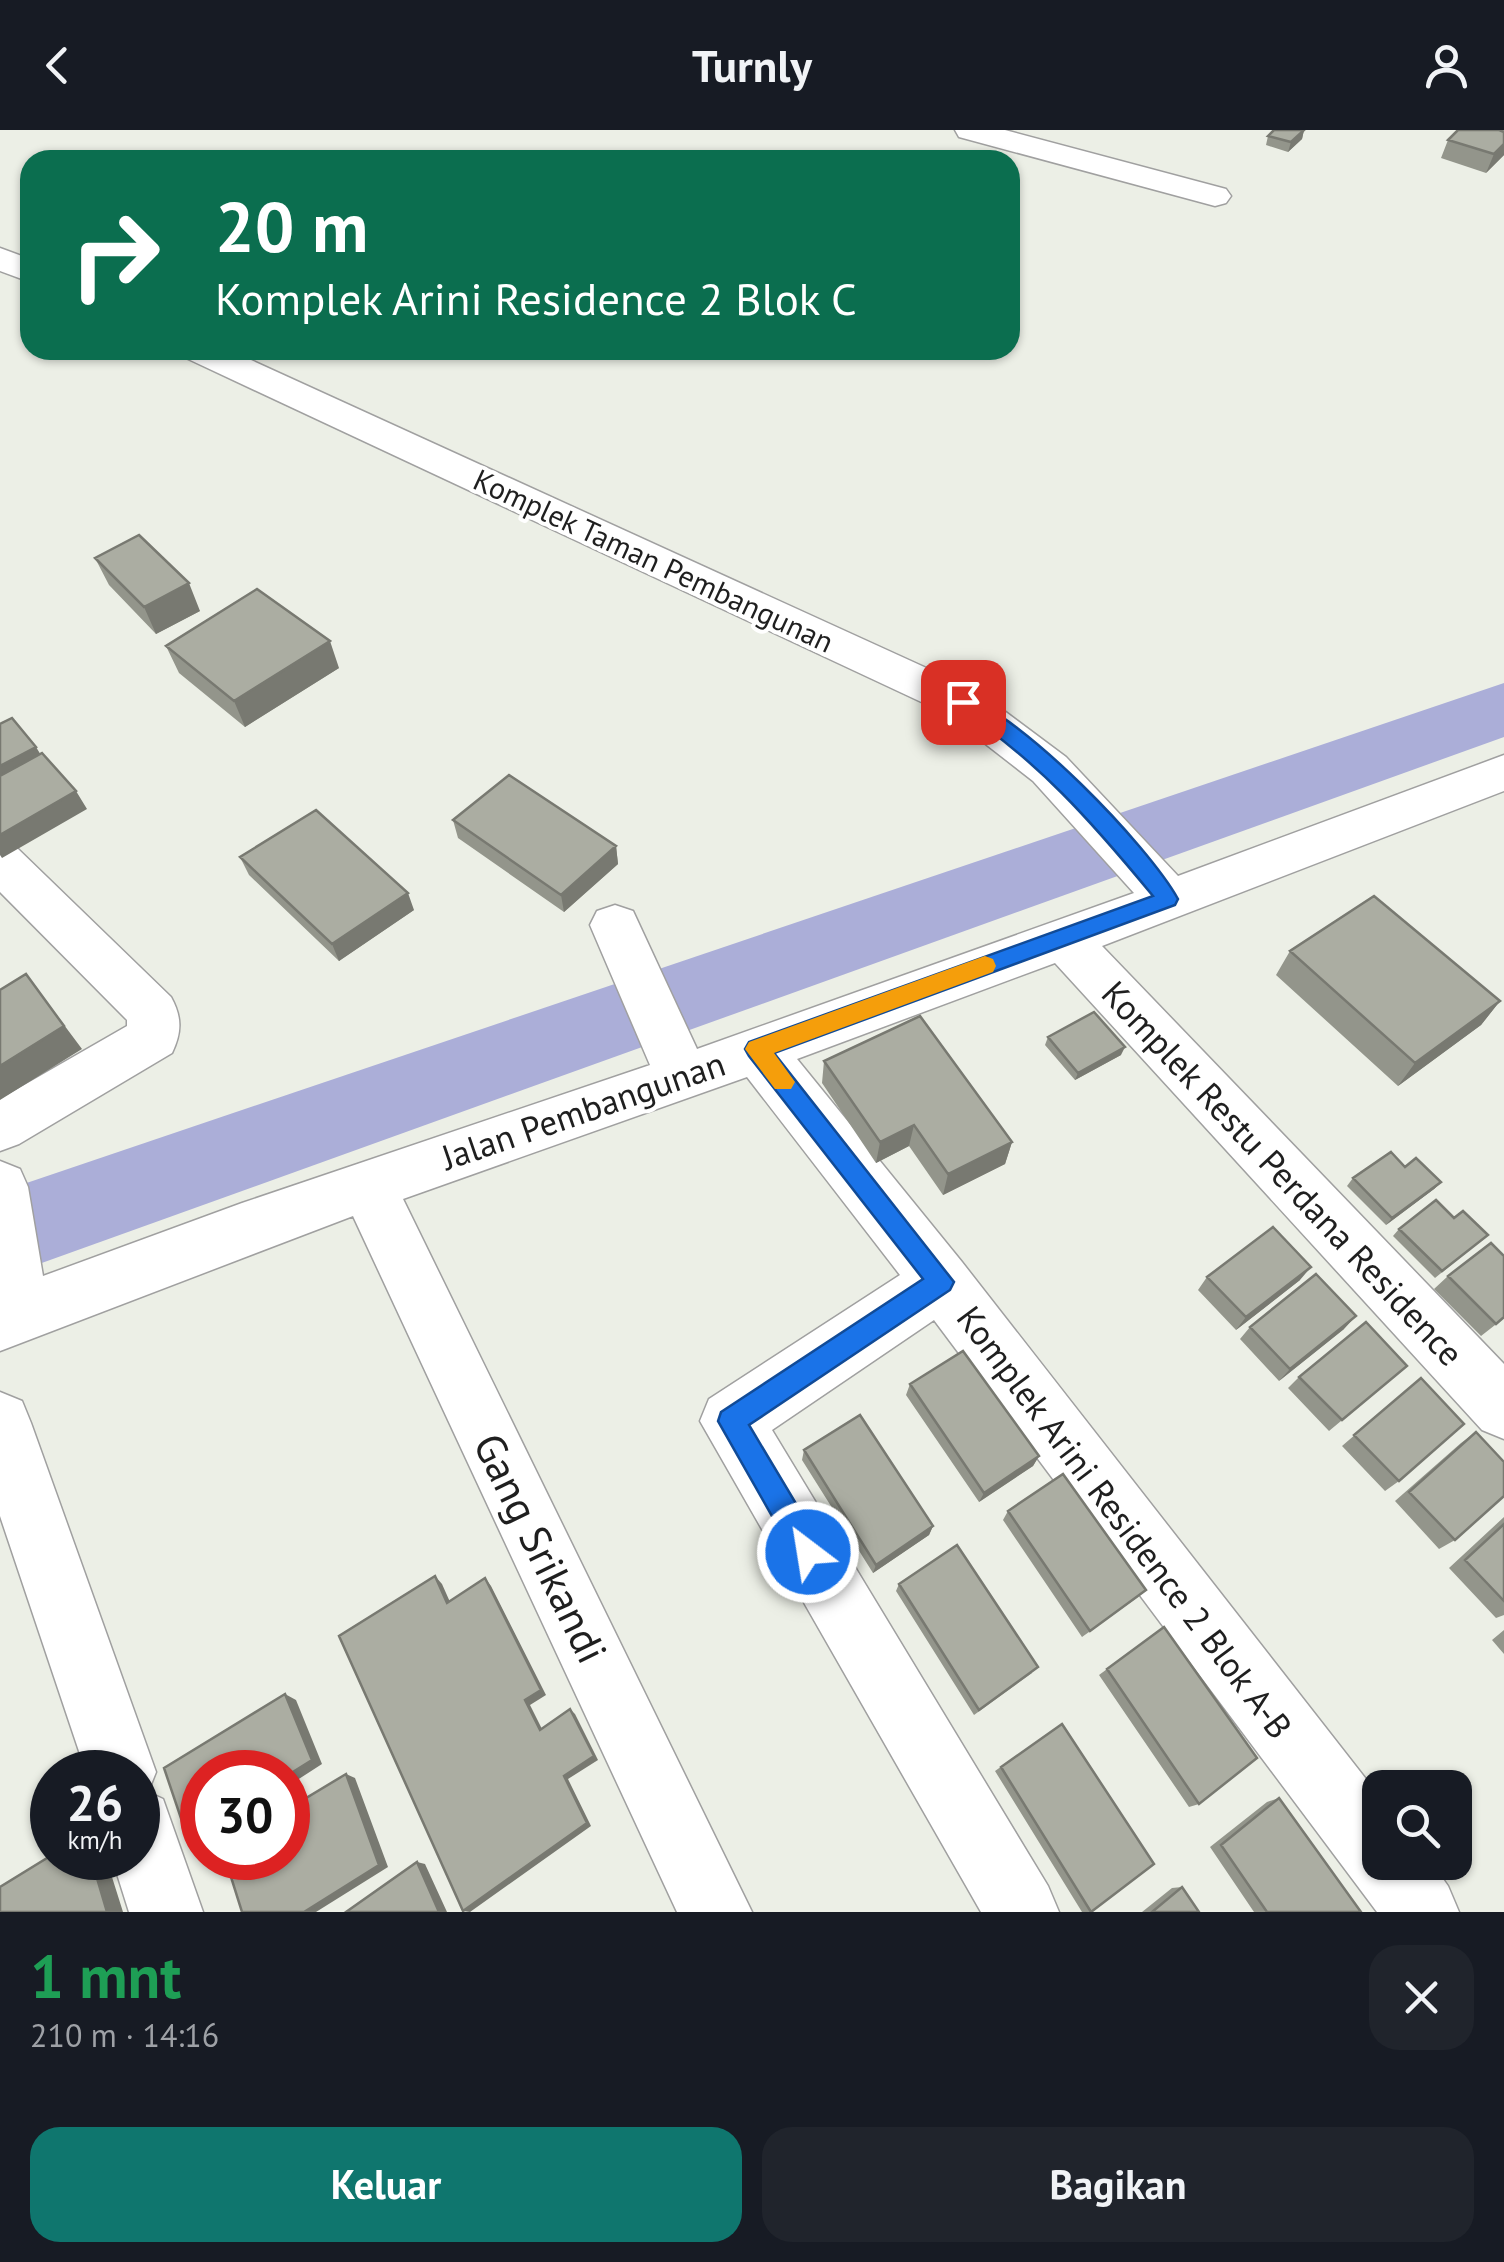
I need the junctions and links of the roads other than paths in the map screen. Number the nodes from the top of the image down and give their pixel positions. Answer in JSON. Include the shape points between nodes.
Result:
{"nodes":[{"id":1,"x":970,"y":130,"type":"edge"},
{"id":2,"x":1215,"y":196,"type":"dead end"},
{"id":3,"x":221,"y":360,"type":"edge"},
{"id":4,"x":1504,"y":772,"type":"edge"},
{"id":5,"x":0,"y":862,"type":"edge"},
{"id":6,"x":1158,"y":888,"type":"junction"},
{"id":7,"x":615,"y":925,"type":"dead end"},
{"id":8,"x":1062,"y":938,"type":"junction"},
{"id":9,"x":757,"y":1049,"type":"junction"},
{"id":10,"x":682,"y":1075,"type":"junction"},
{"id":11,"x":0,"y":1127,"type":"edge"},
{"id":12,"x":367,"y":1184,"type":"junction"},
{"id":13,"x":0,"y":1188,"type":"edge"},
{"id":14,"x":941,"y":1282,"type":"junction"},
{"id":15,"x":13,"y":1316,"type":"edge"},
{"id":16,"x":1504,"y":1408,"type":"edge"},
{"id":17,"x":0,"y":1422,"type":"edge"},
{"id":18,"x":113,"y":1750,"type":"edge"},
{"id":19,"x":1362,"y":1832,"type":"edge"},
{"id":20,"x":156,"y":1880,"type":"edge"},
{"id":21,"x":1398,"y":1880,"type":"edge"},
{"id":22,"x":166,"y":1912,"type":"edge"},
{"id":23,"x":716,"y":1912,"type":"edge"},
{"id":24,"x":1022,"y":1912,"type":"edge"},
{"id":25,"x":1422,"y":1912,"type":"edge"}],
"edges":[{"from":1,"to":2,"type":"street"},
{"from":3,"to":6,"type":"street","name":"Komplek Taman Pembangunan","via":[[963,702],[1011,733],[1088,803]]},
{"from":4,"to":6,"type":"street","name":"Jalan Pembangunan"},
{"from":5,"to":11,"type":"street","via":[[152,1012],[155,1025],[153,1037]]},
{"from":6,"to":8,"type":"street","name":"Jalan Pembangunan"},
{"from":7,"to":10,"type":"street"},
{"from":8,"to":9,"type":"street","name":"Jalan Pembangunan"},
{"from":8,"to":16,"type":"street","name":"Komplek Restu Perdana Residence"},
{"from":9,"to":10,"type":"street","name":"Jalan Pembangunan"},
{"from":9,"to":14,"type":"street","name":"Komplek Arini Residence 2 Blok A-B"},
{"from":10,"to":12,"type":"street","name":"Jalan Pembangunan"},
{"from":12,"to":15,"type":"street","name":"Jalan Pembangunan"},
{"from":12,"to":23,"type":"street","name":"Gang Srikandi"},
{"from":13,"to":15,"type":"street"},
{"from":14,"to":19,"type":"street","name":"Komplek Arini Residence 2 Blok A-B"},
{"from":14,"to":24,"type":"street","via":[[731,1421]]},
{"from":17,"to":18,"type":"street"},
{"from":20,"to":22,"type":"street"},
{"from":21,"to":25,"type":"street"}]}
